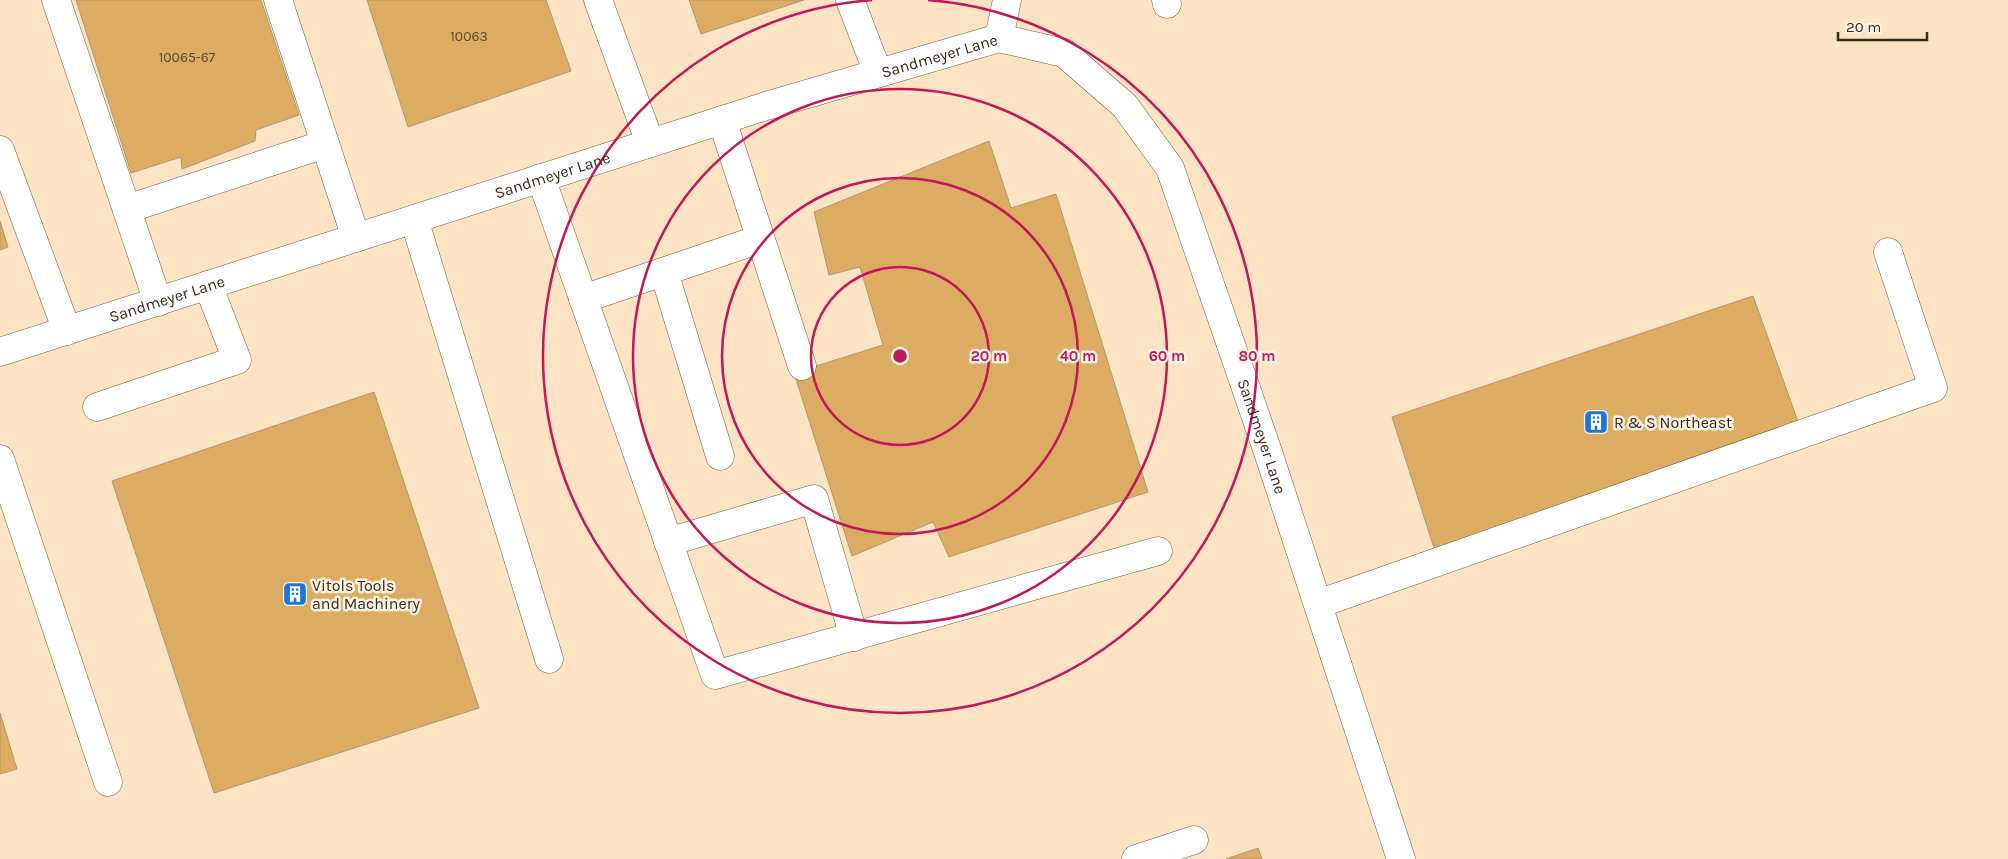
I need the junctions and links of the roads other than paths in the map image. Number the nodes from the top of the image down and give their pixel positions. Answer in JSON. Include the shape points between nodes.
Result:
{"nodes":[{"id":1,"x":56,"y":0,"type":"edge"},
{"id":2,"x":278,"y":0,"type":"edge"},
{"id":3,"x":598,"y":0,"type":"edge"},
{"id":4,"x":850,"y":0,"type":"edge"},
{"id":5,"x":1007,"y":0,"type":"edge"},
{"id":6,"x":999,"y":38,"type":"junction"},
{"id":7,"x":878,"y":73,"type":"junction"},
{"id":8,"x":722,"y":120,"type":"junction"},
{"id":9,"x":650,"y":143,"type":"junction"},
{"id":10,"x":325,"y":144,"type":"junction"},
{"id":11,"x":0,"y":150,"type":"edge"},
{"id":12,"x":541,"y":178,"type":"junction"},
{"id":13,"x":127,"y":209,"type":"junction"},
{"id":14,"x":414,"y":219,"type":"junction"},
{"id":15,"x":356,"y":238,"type":"junction"},
{"id":16,"x":760,"y":240,"type":"junction"},
{"id":17,"x":1888,"y":252,"type":"dead end"},
{"id":18,"x":664,"y":272,"type":"junction"},
{"id":19,"x":208,"y":285,"type":"junction"},
{"id":20,"x":583,"y":299,"type":"junction"},
{"id":21,"x":158,"y":302,"type":"junction"},
{"id":22,"x":67,"y":331,"type":"junction"},
{"id":23,"x":0,"y":352,"type":"edge"},
{"id":24,"x":802,"y":366,"type":"dead end"},
{"id":25,"x":97,"y":407,"type":"dead end"},
{"id":26,"x":720,"y":456,"type":"dead end"},
{"id":27,"x":0,"y":459,"type":"edge"},
{"id":28,"x":668,"y":542,"type":"junction"},
{"id":29,"x":1158,"y":551,"type":"dead end"},
{"id":30,"x":1318,"y":604,"type":"junction"},
{"id":31,"x":854,"y":637,"type":"junction"},
{"id":32,"x":549,"y":659,"type":"dead end"},
{"id":33,"x":108,"y":782,"type":"dead end"},
{"id":34,"x":1194,"y":840,"type":"dead end"},
{"id":35,"x":1136,"y":859,"type":"edge"},
{"id":36,"x":1401,"y":859,"type":"edge"}],
"edges":[{"from":1,"to":13,"type":"street"},
{"from":2,"to":10,"type":"street"},
{"from":3,"to":9,"type":"street"},
{"from":4,"to":7,"type":"street"},
{"from":5,"to":6,"type":"street"},
{"from":6,"to":7,"type":"street","name":"Sandmeyer Lane"},
{"from":6,"to":30,"type":"street","name":"Sandmeyer Lane","via":[[1064,53],[1124,106],[1170,168]]},
{"from":7,"to":8,"type":"street","name":"Sandmeyer Lane"},
{"from":8,"to":9,"type":"street","name":"Sandmeyer Lane"},
{"from":8,"to":16,"type":"street"},
{"from":9,"to":12,"type":"street","name":"Sandmeyer Lane"},
{"from":10,"to":13,"type":"street"},
{"from":10,"to":15,"type":"street"},
{"from":11,"to":22,"type":"street"},
{"from":12,"to":14,"type":"street","name":"Sandmeyer Lane"},
{"from":12,"to":20,"type":"street"},
{"from":13,"to":21,"type":"street"},
{"from":14,"to":15,"type":"street","name":"Sandmeyer Lane"},
{"from":14,"to":32,"type":"street"},
{"from":15,"to":19,"type":"street","name":"Sandmeyer Lane"},
{"from":16,"to":18,"type":"street"},
{"from":16,"to":24,"type":"street"},
{"from":17,"to":30,"type":"street","via":[[1932,388]]},
{"from":18,"to":20,"type":"street"},
{"from":18,"to":26,"type":"street"},
{"from":19,"to":21,"type":"street","name":"Sandmeyer Lane"},
{"from":19,"to":25,"type":"street","via":[[237,360]]},
{"from":20,"to":28,"type":"street"},
{"from":21,"to":22,"type":"street","name":"Sandmeyer Lane"},
{"from":22,"to":23,"type":"street","name":"Sandmeyer Lane"},
{"from":27,"to":33,"type":"street"},
{"from":28,"to":31,"type":"street","via":[[715,675]]},
{"from":28,"to":31,"type":"street","via":[[814,499]]},
{"from":29,"to":31,"type":"street"},
{"from":30,"to":36,"type":"street","name":"Sandmeyer Lane"},
{"from":34,"to":35,"type":"street"}]}
